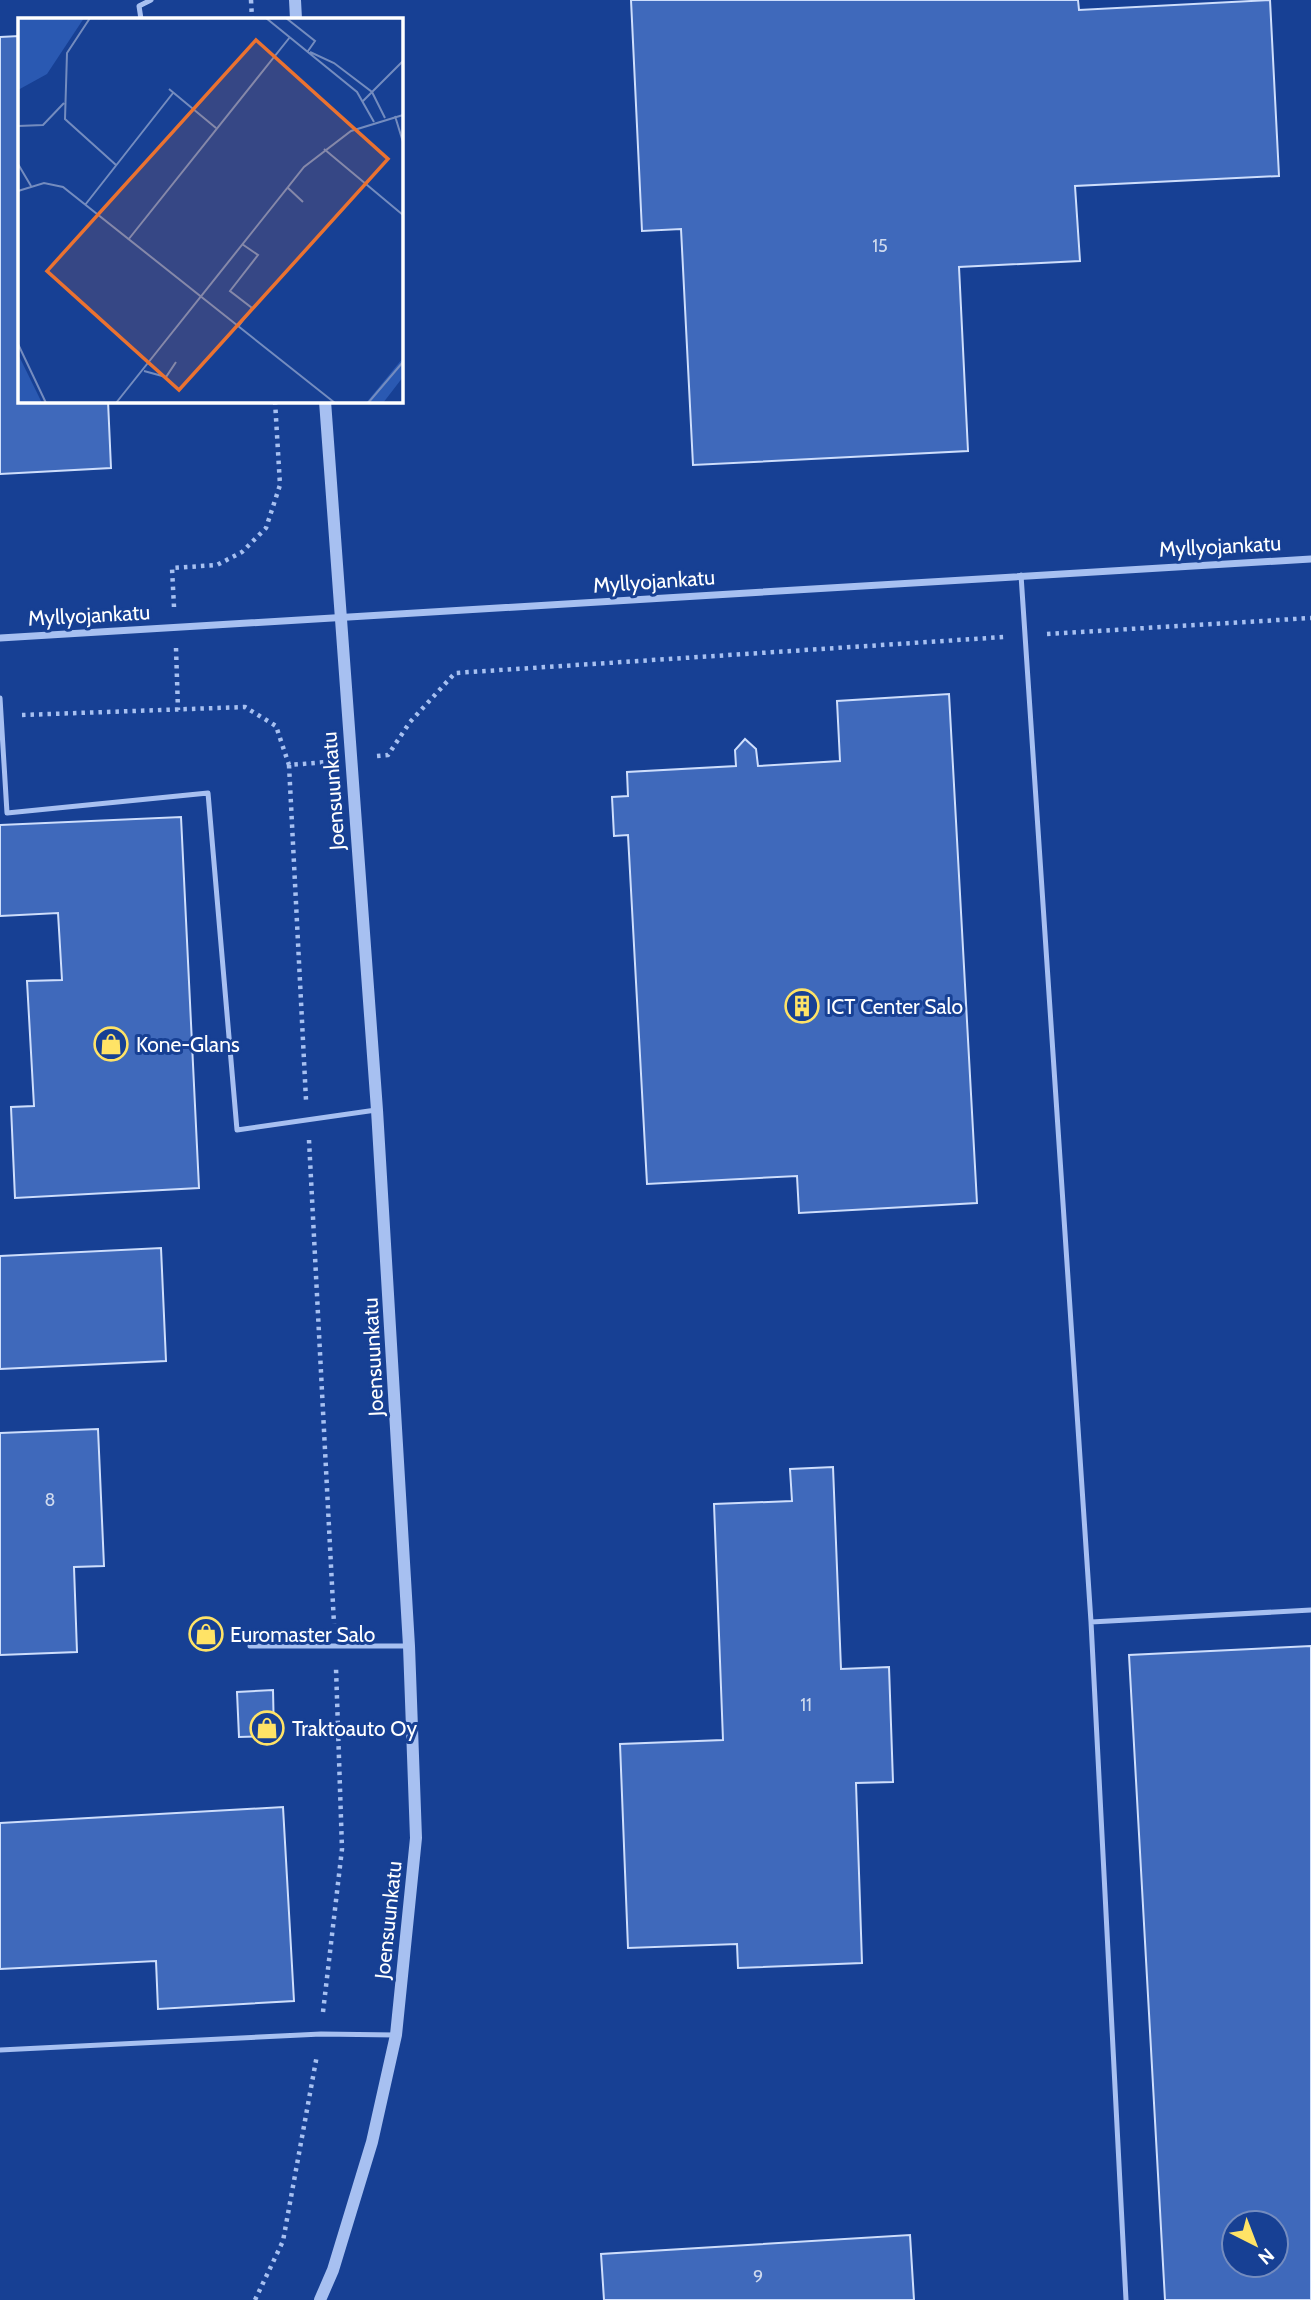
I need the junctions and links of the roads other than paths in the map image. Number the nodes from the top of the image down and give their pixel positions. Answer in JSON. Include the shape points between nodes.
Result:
{"nodes":[{"id":1,"x":151,"y":0,"type":"edge"},
{"id":2,"x":295,"y":0,"type":"edge"},
{"id":3,"x":141,"y":18,"type":"edge"},
{"id":4,"x":296,"y":18,"type":"edge"},
{"id":5,"x":325,"y":402,"type":"edge"},
{"id":6,"x":1311,"y":559,"type":"edge"},
{"id":7,"x":1021,"y":575,"type":"junction"},
{"id":8,"x":341,"y":618,"type":"junction"},
{"id":9,"x":0,"y":638,"type":"edge"},
{"id":10,"x":0,"y":698,"type":"edge"},
{"id":11,"x":2,"y":716,"type":"edge"},
{"id":12,"x":377,"y":1110,"type":"junction"},
{"id":13,"x":1311,"y":1610,"type":"edge"},
{"id":14,"x":1091,"y":1622,"type":"junction"},
{"id":15,"x":250,"y":1646,"type":"dead end"},
{"id":16,"x":409,"y":1646,"type":"junction"},
{"id":17,"x":397,"y":2035,"type":"junction"},
{"id":18,"x":0,"y":2050,"type":"edge"},
{"id":19,"x":320,"y":2300,"type":"edge"},
{"id":20,"x":1126,"y":2300,"type":"edge"}],
"edges":[{"from":1,"to":3,"type":"lane","via":[[139,6]]},
{"from":2,"to":4,"type":"street"},
{"from":5,"to":8,"type":"street","name":"Joensuunkatu"},
{"from":6,"to":7,"type":"street","name":"Myllyojankatu"},
{"from":7,"to":8,"type":"street","name":"Myllyojankatu"},
{"from":7,"to":14,"type":"lane"},
{"from":8,"to":9,"type":"street","name":"Myllyojankatu"},
{"from":8,"to":12,"type":"street","name":"Joensuunkatu"},
{"from":10,"to":11,"type":"lane"},
{"from":11,"to":12,"type":"lane","via":[[7,813],[208,793],[237,1130]]},
{"from":12,"to":16,"type":"street","name":"Joensuunkatu"},
{"from":13,"to":14,"type":"lane"},
{"from":14,"to":20,"type":"lane"},
{"from":15,"to":16,"type":"lane"},
{"from":16,"to":17,"type":"street","name":"Joensuunkatu","via":[[416,1838]]},
{"from":17,"to":18,"type":"lane","via":[[321,2034]]},
{"from":17,"to":19,"type":"street","name":"Joensuunkatu","via":[[372,2143]]}]}
